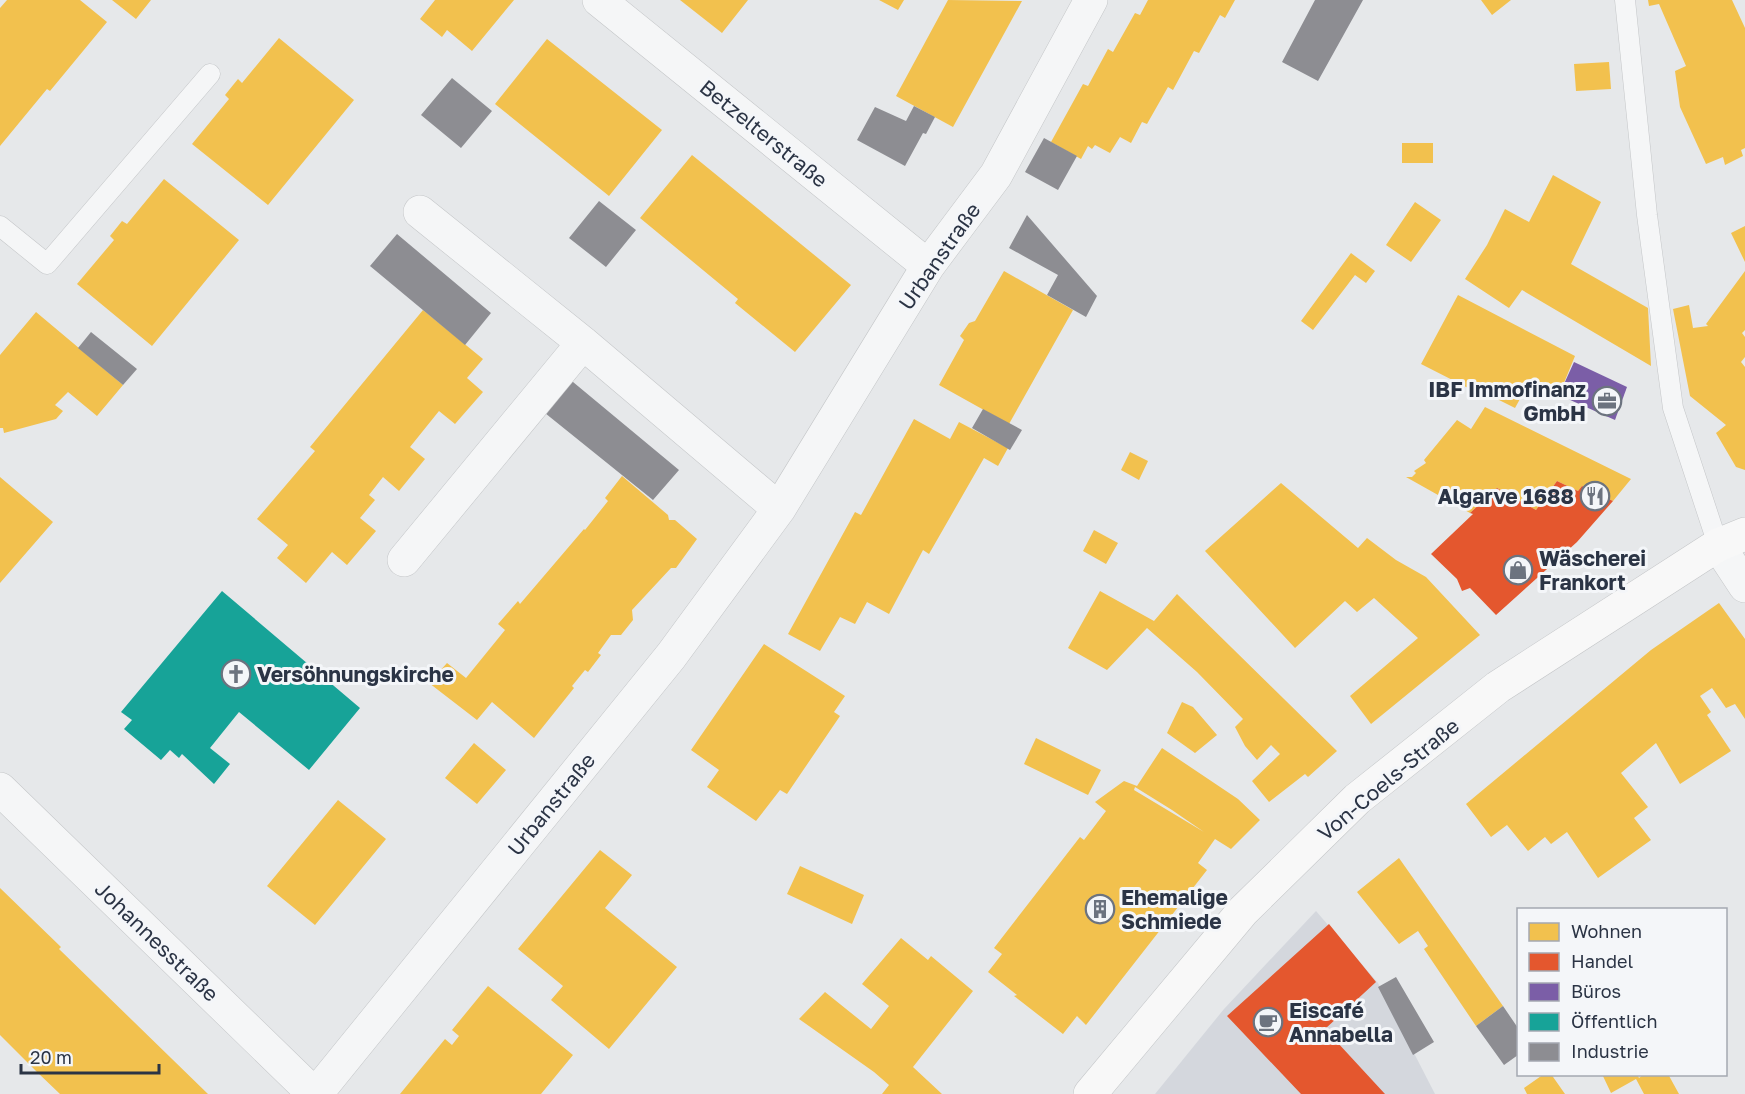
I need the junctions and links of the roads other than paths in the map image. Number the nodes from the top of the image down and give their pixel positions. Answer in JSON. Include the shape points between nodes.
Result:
{"nodes":[{"id":1,"x":600,"y":0,"type":"edge"},
{"id":2,"x":1091,"y":0,"type":"edge"},
{"id":3,"x":1625,"y":0,"type":"edge"},
{"id":4,"x":210,"y":74,"type":"dead end"},
{"id":5,"x":420,"y":212,"type":"dead end"},
{"id":6,"x":0,"y":226,"type":"edge"},
{"id":7,"x":928,"y":266,"type":"junction"},
{"id":8,"x":583,"y":343,"type":"junction"},
{"id":9,"x":779,"y":509,"type":"junction"},
{"id":10,"x":1732,"y":540,"type":"edge"},
{"id":11,"x":404,"y":560,"type":"dead end"},
{"id":12,"x":1745,"y":586,"type":"edge"},
{"id":13,"x":0,"y":789,"type":"edge"},
{"id":14,"x":315,"y":1094,"type":"edge"},
{"id":15,"x":1090,"y":1094,"type":"edge"}],
"edges":[{"from":1,"to":7,"type":"street","name":"Betzelterstraße"},
{"from":2,"to":7,"type":"street","name":"Urbanstraße","via":[[996,175]]},
{"from":3,"to":10,"type":"lane","via":[[1647,215],[1673,408]]},
{"from":4,"to":6,"type":"lane","via":[[47,264]]},
{"from":5,"to":8,"type":"street"},
{"from":7,"to":9,"type":"street","name":"Urbanstraße"},
{"from":8,"to":9,"type":"street"},
{"from":8,"to":11,"type":"street"},
{"from":9,"to":14,"type":"street","name":"Urbanstraße","via":[[670,656]]},
{"from":10,"to":12,"type":"street"},
{"from":10,"to":15,"type":"main road","name":"Von-Coels-Straße","via":[[1498,687],[1358,799],[1243,911]]},
{"from":13,"to":14,"type":"street","name":"Johannesstraße"}]}
